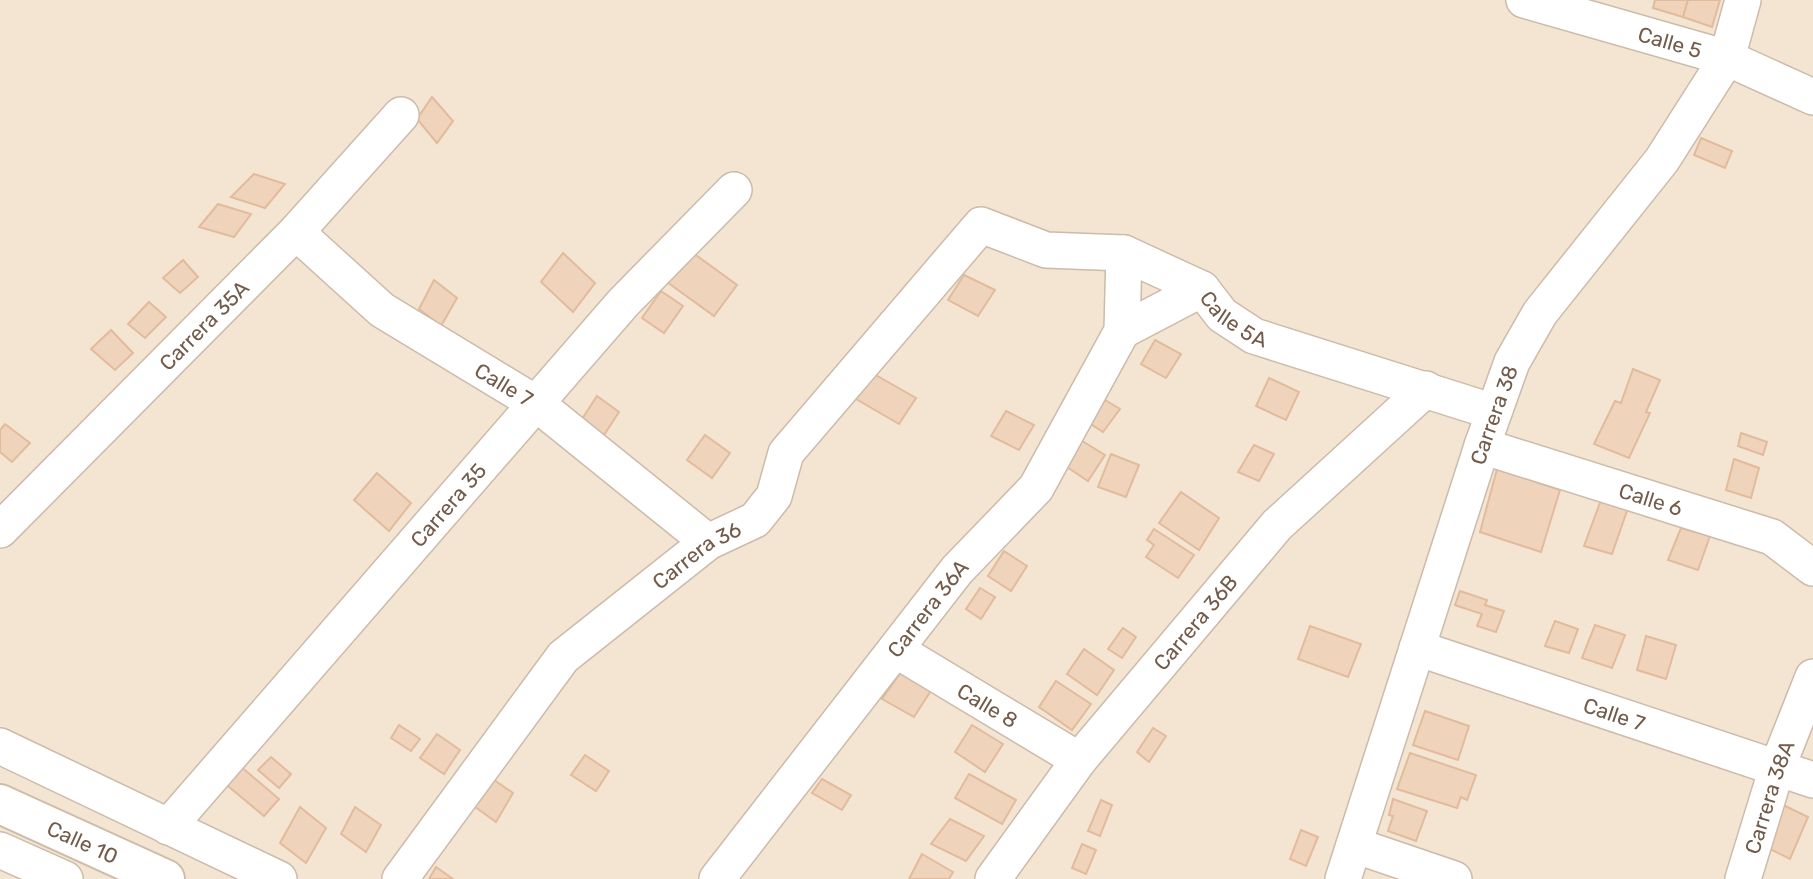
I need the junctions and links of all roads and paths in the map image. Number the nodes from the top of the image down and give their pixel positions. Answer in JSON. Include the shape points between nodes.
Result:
{"nodes":[{"id":1,"x":1524,"y":0,"type":"edge"},
{"id":2,"x":1743,"y":0,"type":"edge"},
{"id":3,"x":1579,"y":8,"type":"edge"},
{"id":4,"x":1727,"y":58,"type":"junction"},
{"id":5,"x":1813,"y":97,"type":"edge"},
{"id":6,"x":401,"y":115,"type":"dead end"},
{"id":7,"x":734,"y":190,"type":"dead end"},
{"id":8,"x":981,"y":225,"type":"joint"},
{"id":9,"x":296,"y":232,"type":"junction"},
{"id":10,"x":1124,"y":253,"type":"junction"},
{"id":11,"x":1202,"y":289,"type":"junction"},
{"id":12,"x":1122,"y":331,"type":"junction"},
{"id":13,"x":1426,"y":389,"type":"junction"},
{"id":14,"x":537,"y":404,"type":"junction"},
{"id":15,"x":1494,"y":412,"type":"junction"},
{"id":16,"x":1482,"y":446,"type":"junction"},
{"id":17,"x":0,"y":530,"type":"edge"},
{"id":18,"x":708,"y":541,"type":"junction"},
{"id":19,"x":1813,"y":568,"type":"edge"},
{"id":20,"x":1417,"y":648,"type":"junction"},
{"id":21,"x":896,"y":650,"type":"junction"},
{"id":22,"x":1813,"y":677,"type":"edge"},
{"id":23,"x":0,"y":746,"type":"edge"},
{"id":24,"x":1079,"y":760,"type":"junction"},
{"id":25,"x":1777,"y":768,"type":"junction"},
{"id":26,"x":1813,"y":780,"type":"edge"},
{"id":27,"x":0,"y":804,"type":"edge"},
{"id":28,"x":168,"y":827,"type":"junction"},
{"id":29,"x":1354,"y":845,"type":"junction"},
{"id":30,"x":0,"y":850,"type":"edge"},
{"id":31,"x":65,"y":879,"type":"edge"},
{"id":32,"x":165,"y":879,"type":"edge"},
{"id":33,"x":279,"y":879,"type":"edge"},
{"id":34,"x":400,"y":879,"type":"edge"},
{"id":35,"x":717,"y":879,"type":"edge"},
{"id":36,"x":993,"y":879,"type":"edge"},
{"id":37,"x":1343,"y":879,"type":"edge"},
{"id":38,"x":1454,"y":879,"type":"edge"},
{"id":39,"x":1743,"y":879,"type":"edge"}],
"edges":[{"from":1,"to":3,"type":"street","name":"Calle 5"},
{"from":2,"to":4,"type":"street","name":"Carrera 38"},
{"from":3,"to":4,"type":"street","name":"Calle 5"},
{"from":4,"to":5,"type":"street","name":"Calle 5"},
{"from":4,"to":15,"type":"street","name":"Carrera 38","via":[[1662,160],[1540,313],[1513,362]]},
{"from":6,"to":9,"type":"street","name":"Carrera 35A"},
{"from":7,"to":14,"type":"street","name":"Carrera 35","via":[[622,303]]},
{"from":8,"to":10,"type":"street","name":"Calle 5A","via":[[1046,250]]},
{"from":8,"to":18,"type":"street","name":"Carrera 36","via":[[786,453],[774,496],[755,520]]},
{"from":9,"to":14,"type":"street","name":"Calle 7","via":[[382,310]]},
{"from":9,"to":17,"type":"street","name":"Carrera 35A"},
{"from":10,"to":11,"type":"street","name":"Calle 5A"},
{"from":10,"to":12,"type":"street","name":"Carrera 36A"},
{"from":11,"to":12,"type":"street"},
{"from":11,"to":13,"type":"street","name":"Calle 5A","via":[[1222,315],[1254,336]]},
{"from":12,"to":21,"type":"street","name":"Carrera 36A","via":[[1036,488],[957,570]]},
{"from":13,"to":15,"type":"street","name":"Calle 5A"},
{"from":13,"to":24,"type":"street","name":"Carrera 36B","via":[[1277,526]]},
{"from":14,"to":18,"type":"street","name":"Calle 7"},
{"from":14,"to":28,"type":"street","name":"Carrera 35"},
{"from":15,"to":16,"type":"street","name":"Carrera 38"},
{"from":16,"to":19,"type":"street","name":"Calle 6","via":[[1772,537]]},
{"from":16,"to":20,"type":"street","name":"Carrera 38"},
{"from":18,"to":34,"type":"street","name":"Carrera 36","via":[[563,657]]},
{"from":20,"to":25,"type":"street","name":"Calle 7"},
{"from":20,"to":29,"type":"street","name":"Carrera 38"},
{"from":21,"to":24,"type":"street","name":"Calle 8"},
{"from":21,"to":35,"type":"street","name":"Carrera 36A"},
{"from":22,"to":25,"type":"street","name":"Carrera 38A"},
{"from":23,"to":28,"type":"street"},
{"from":24,"to":36,"type":"street","name":"Carrera 36B"},
{"from":25,"to":26,"type":"street","name":"Calle 7"},
{"from":25,"to":39,"type":"street","name":"Carrera 38A"},
{"from":27,"to":32,"type":"street","name":"Calle 10"},
{"from":28,"to":33,"type":"street"},
{"from":29,"to":37,"type":"street","name":"Carrera 38"},
{"from":29,"to":38,"type":"street"},
{"from":30,"to":31,"type":"street"}]}
